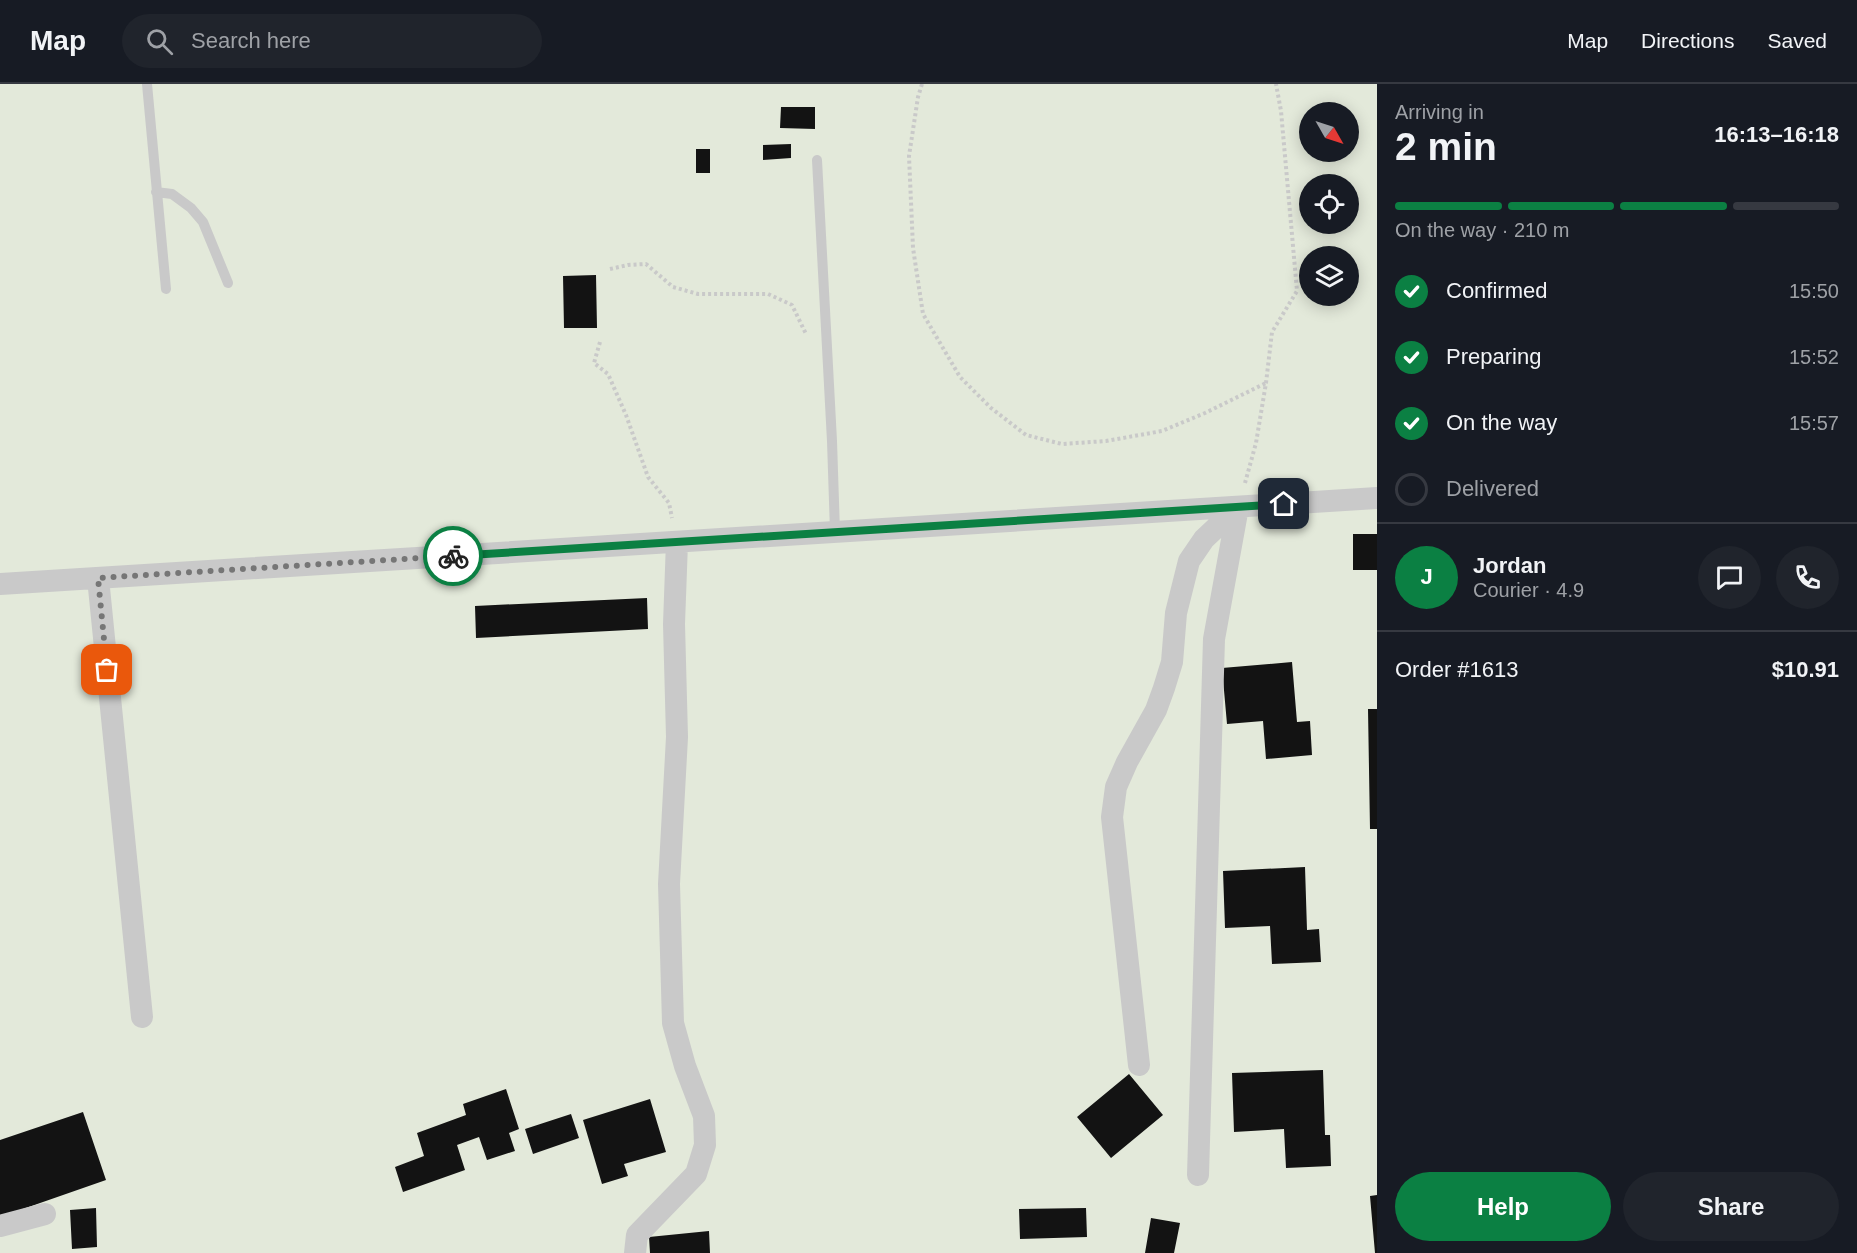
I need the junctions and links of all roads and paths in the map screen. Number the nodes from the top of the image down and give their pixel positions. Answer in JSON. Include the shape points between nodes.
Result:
{"nodes":[{"id":1,"x":147,"y":84,"type":"edge"},
{"id":2,"x":922,"y":84,"type":"edge"},
{"id":3,"x":1276,"y":84,"type":"edge"},
{"id":4,"x":817,"y":160,"type":"dead end"},
{"id":5,"x":156,"y":192,"type":"junction"},
{"id":6,"x":610,"y":269,"type":"dead end"},
{"id":7,"x":228,"y":283,"type":"dead end"},
{"id":8,"x":166,"y":288,"type":"dead end"},
{"id":9,"x":806,"y":334,"type":"dead end"},
{"id":10,"x":600,"y":342,"type":"dead end"},
{"id":11,"x":1266,"y":383,"type":"junction"},
{"id":12,"x":1377,"y":498,"type":"edge"},
{"id":13,"x":1238,"y":507,"type":"junction"},
{"id":14,"x":835,"y":532,"type":"junction"},
{"id":15,"x":676,"y":542,"type":"junction"},
{"id":16,"x":98,"y":578,"type":"junction"},
{"id":17,"x":0,"y":584,"type":"edge"},
{"id":18,"x":141,"y":1017,"type":"dead end"},
{"id":19,"x":1139,"y":1065,"type":"dead end"},
{"id":20,"x":1198,"y":1175,"type":"dead end"},
{"id":21,"x":45,"y":1214,"type":"dead end"},
{"id":22,"x":0,"y":1226,"type":"edge"},
{"id":23,"x":635,"y":1253,"type":"edge"}],
"edges":[{"from":1,"to":5,"type":"lane"},
{"from":2,"to":11,"type":"path","via":[[909,156],[913,248],[923,314],[960,377],[991,408],[1026,435],[1062,444],[1106,441],[1162,431]]},
{"from":3,"to":11,"type":"path","via":[[1297,291],[1272,332]]},
{"from":4,"to":14,"type":"lane"},
{"from":5,"to":7,"type":"lane","via":[[172,194],[203,222]]},
{"from":5,"to":8,"type":"lane"},
{"from":6,"to":9,"type":"path","via":[[646,264],[673,287],[698,294],[768,294],[792,305]]},
{"from":10,"to":15,"type":"path","via":[[594,363],[608,374],[648,477],[669,503]]},
{"from":11,"to":13,"type":"path","via":[[1256,443]]},
{"from":12,"to":13,"type":"street"},
{"from":13,"to":14,"type":"street"},
{"from":13,"to":19,"type":"street","via":[[1204,539],[1189,561],[1164,688],[1116,787],[1112,817]]},
{"from":13,"to":20,"type":"street","via":[[1214,639]]},
{"from":14,"to":15,"type":"street"},
{"from":15,"to":16,"type":"street"},
{"from":15,"to":23,"type":"street","via":[[677,736],[669,884],[674,1023],[704,1116],[705,1145],[696,1174],[637,1235]]},
{"from":16,"to":17,"type":"street"},
{"from":16,"to":18,"type":"street"},
{"from":21,"to":22,"type":"street"}]}
